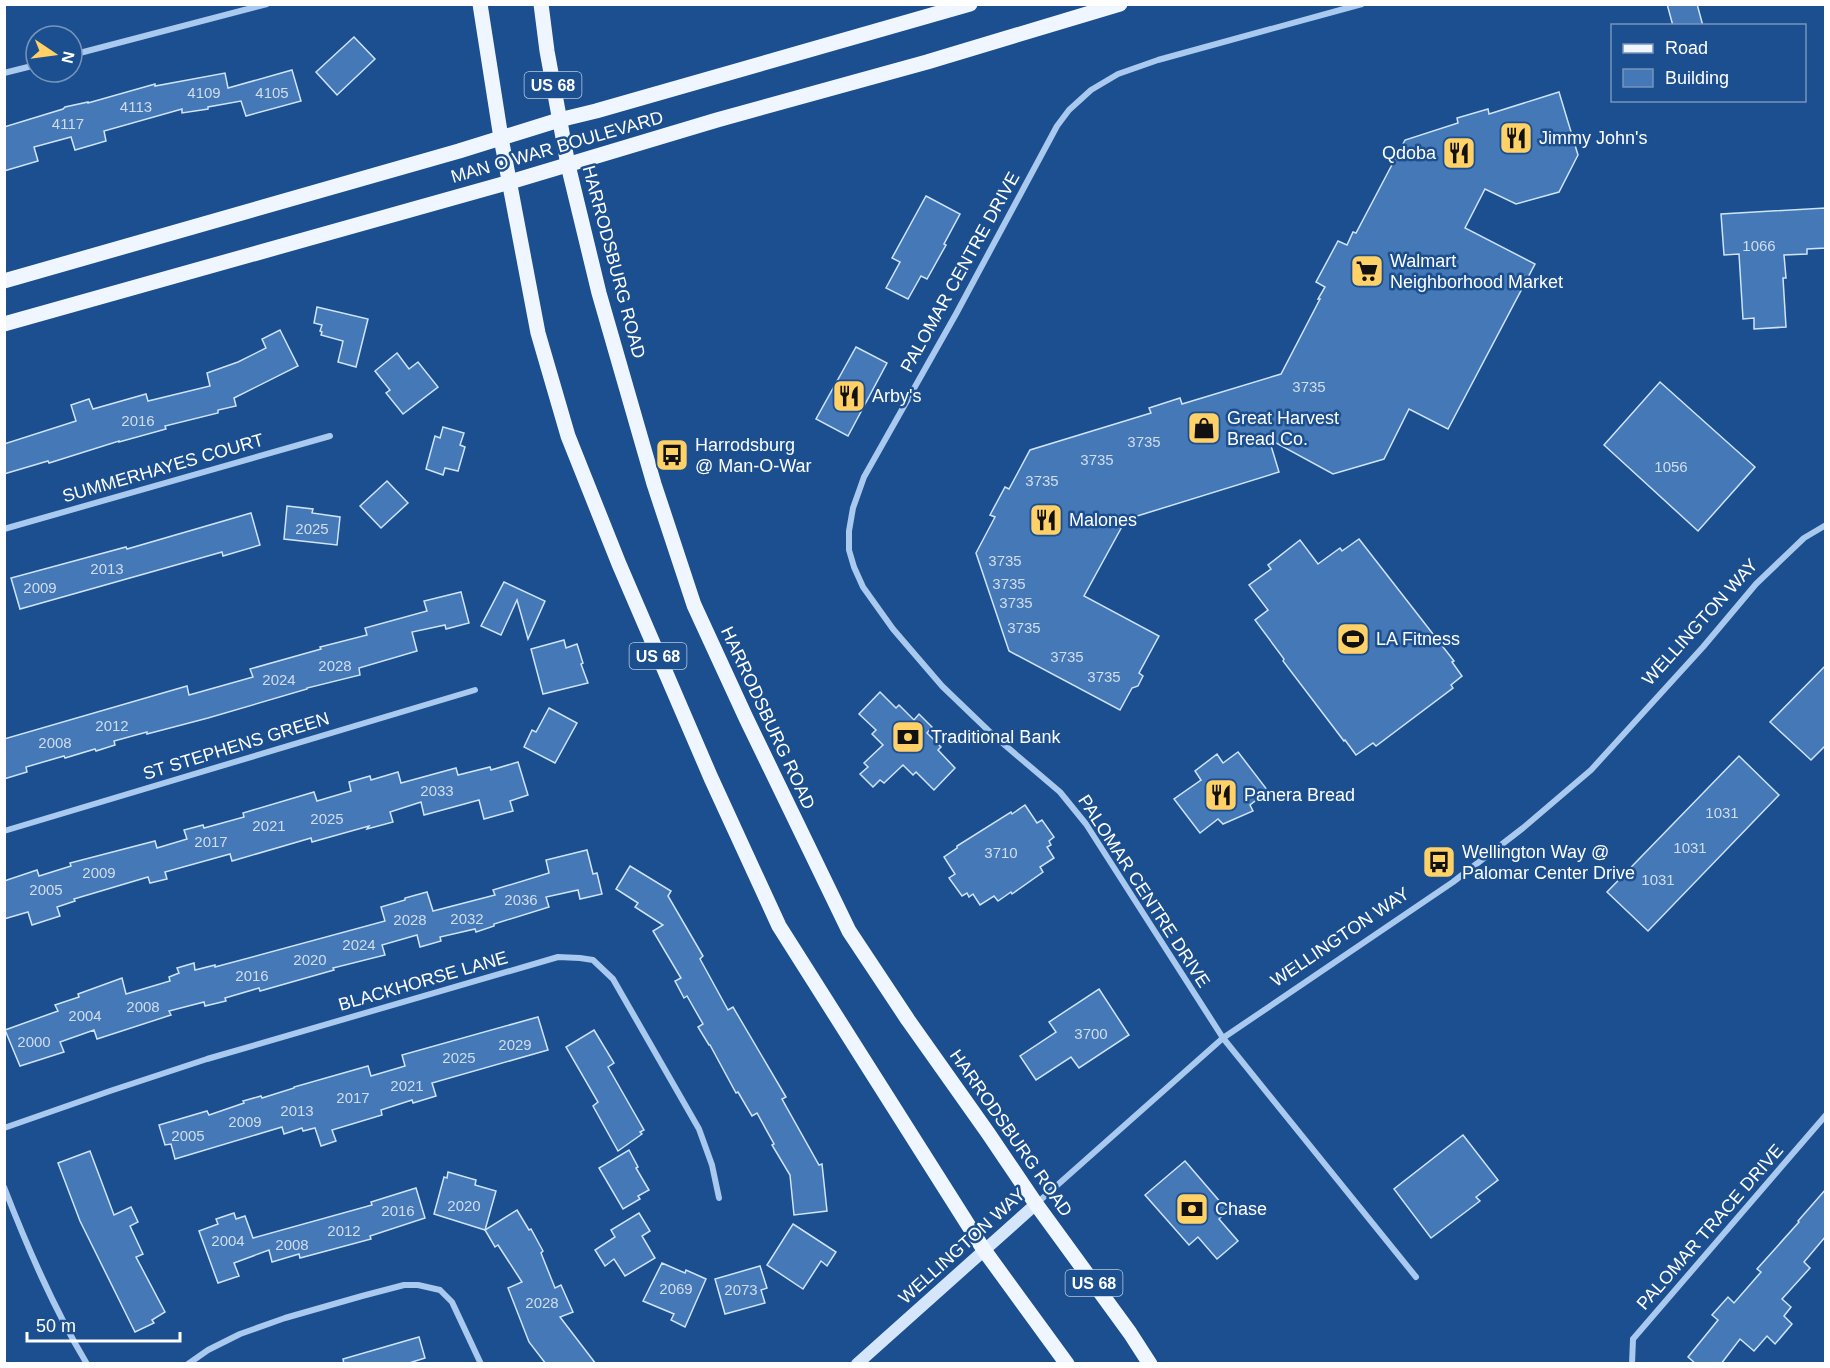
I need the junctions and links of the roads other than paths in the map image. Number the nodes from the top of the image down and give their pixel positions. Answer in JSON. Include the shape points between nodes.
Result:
{"nodes":[{"id":1,"x":267,"y":4,"type":"edge"},
{"id":2,"x":480,"y":4,"type":"edge"},
{"id":3,"x":541,"y":4,"type":"edge"},
{"id":4,"x":970,"y":4,"type":"edge"},
{"id":5,"x":1120,"y":4,"type":"edge"},
{"id":6,"x":1362,"y":4,"type":"edge"},
{"id":7,"x":84,"y":52,"type":"edge"},
{"id":8,"x":24,"y":68,"type":"edge"},
{"id":9,"x":4,"y":73,"type":"edge"},
{"id":10,"x":559,"y":120,"type":"junction"},
{"id":11,"x":501,"y":138,"type":"junction"},
{"id":12,"x":568,"y":165,"type":"junction"},
{"id":13,"x":510,"y":182,"type":"junction"},
{"id":14,"x":4,"y":281,"type":"edge"},
{"id":15,"x":4,"y":324,"type":"edge"},
{"id":16,"x":330,"y":436,"type":"dead end"},
{"id":17,"x":1826,"y":525,"type":"edge"},
{"id":18,"x":4,"y":529,"type":"edge"},
{"id":19,"x":476,"y":690,"type":"dead end"},
{"id":20,"x":4,"y":831,"type":"edge"},
{"id":21,"x":1223,"y":1038,"type":"junction"},
{"id":22,"x":1826,"y":1115,"type":"edge"},
{"id":23,"x":4,"y":1128,"type":"edge"},
{"id":24,"x":4,"y":1187,"type":"edge"},
{"id":25,"x":719,"y":1198,"type":"dead end"},
{"id":26,"x":1036,"y":1204,"type":"junction"},
{"id":27,"x":984,"y":1250,"type":"junction"},
{"id":28,"x":1416,"y":1277,"type":"dead end"},
{"id":29,"x":87,"y":1364,"type":"edge"},
{"id":30,"x":188,"y":1364,"type":"edge"},
{"id":31,"x":481,"y":1364,"type":"edge"},
{"id":32,"x":857,"y":1364,"type":"edge"},
{"id":33,"x":1066,"y":1364,"type":"edge"},
{"id":34,"x":1150,"y":1364,"type":"edge"},
{"id":35,"x":1632,"y":1364,"type":"edge"}],
"edges":[{"from":1,"to":7,"type":"street"},
{"from":2,"to":11,"type":"main road","number":"US 68"},
{"from":3,"to":10,"type":"main road","name":"HARRODSBURG ROAD","number":"US 68"},
{"from":4,"to":10,"type":"main road","name":"MAN O WAR BOULEVARD"},
{"from":5,"to":12,"type":"main road","name":"MAN O WAR BOULEVARD"},
{"from":6,"to":21,"type":"street","name":"PALOMAR CENTRE DRIVE","via":[[1118,74],[1069,110],[864,477],[849,531],[854,567],[863,587],[893,629],[949,694],[1067,800]]},
{"from":8,"to":9,"type":"street"},
{"from":10,"to":11,"type":"main road","name":"MAN O WAR BOULEVARD"},
{"from":10,"to":12,"type":"main road","name":"HARRODSBURG ROAD","number":"US 68"},
{"from":11,"to":13,"type":"main road","number":"US 68"},
{"from":11,"to":14,"type":"main road","name":"MAN O WAR BOULEVARD"},
{"from":12,"to":13,"type":"main road","name":"MAN O WAR BOULEVARD"},
{"from":12,"to":26,"type":"main road","name":"HARRODSBURG ROAD","number":"US 68","via":[[599,293],[654,484],[703,625],[849,931]]},
{"from":13,"to":15,"type":"main road","name":"MAN O WAR BOULEVARD"},
{"from":13,"to":27,"type":"main road","number":"US 68","via":[[538,333],[568,436],[711,778],[780,926]]},
{"from":16,"to":18,"type":"street","name":"SUMMERHAYES COURT"},
{"from":17,"to":21,"type":"street","name":"WELLINGTON WAY","via":[[1804,538],[1756,584],[1591,770],[1523,828],[1453,882]]},
{"from":19,"to":20,"type":"street","name":"ST STEPHENS GREEN"},
{"from":21,"to":26,"type":"street","name":"WELLINGTON WAY"},
{"from":21,"to":28,"type":"street","name":"PALOMAR CENTRE DRIVE"},
{"from":22,"to":35,"type":"street","name":"PALOMAR TRACE DRIVE","via":[[1633,1340]]},
{"from":23,"to":25,"type":"street","name":"BLACKHORSE LANE","via":[[207,1059],[558,957],[580,957],[593,960],[613,979],[699,1129]]},
{"from":24,"to":29,"type":"street","via":[[40,1276]]},
{"from":26,"to":27,"type":"street","name":"WELLINGTON WAY"},
{"from":26,"to":34,"type":"main road","name":"HARRODSBURG ROAD","number":"US 68"},
{"from":27,"to":32,"type":"street","name":"WELLINGTON WAY"},
{"from":27,"to":33,"type":"main road","number":"US 68"},
{"from":30,"to":31,"type":"street","via":[[240,1334],[285,1318],[418,1285],[440,1290],[452,1302]]}]}
